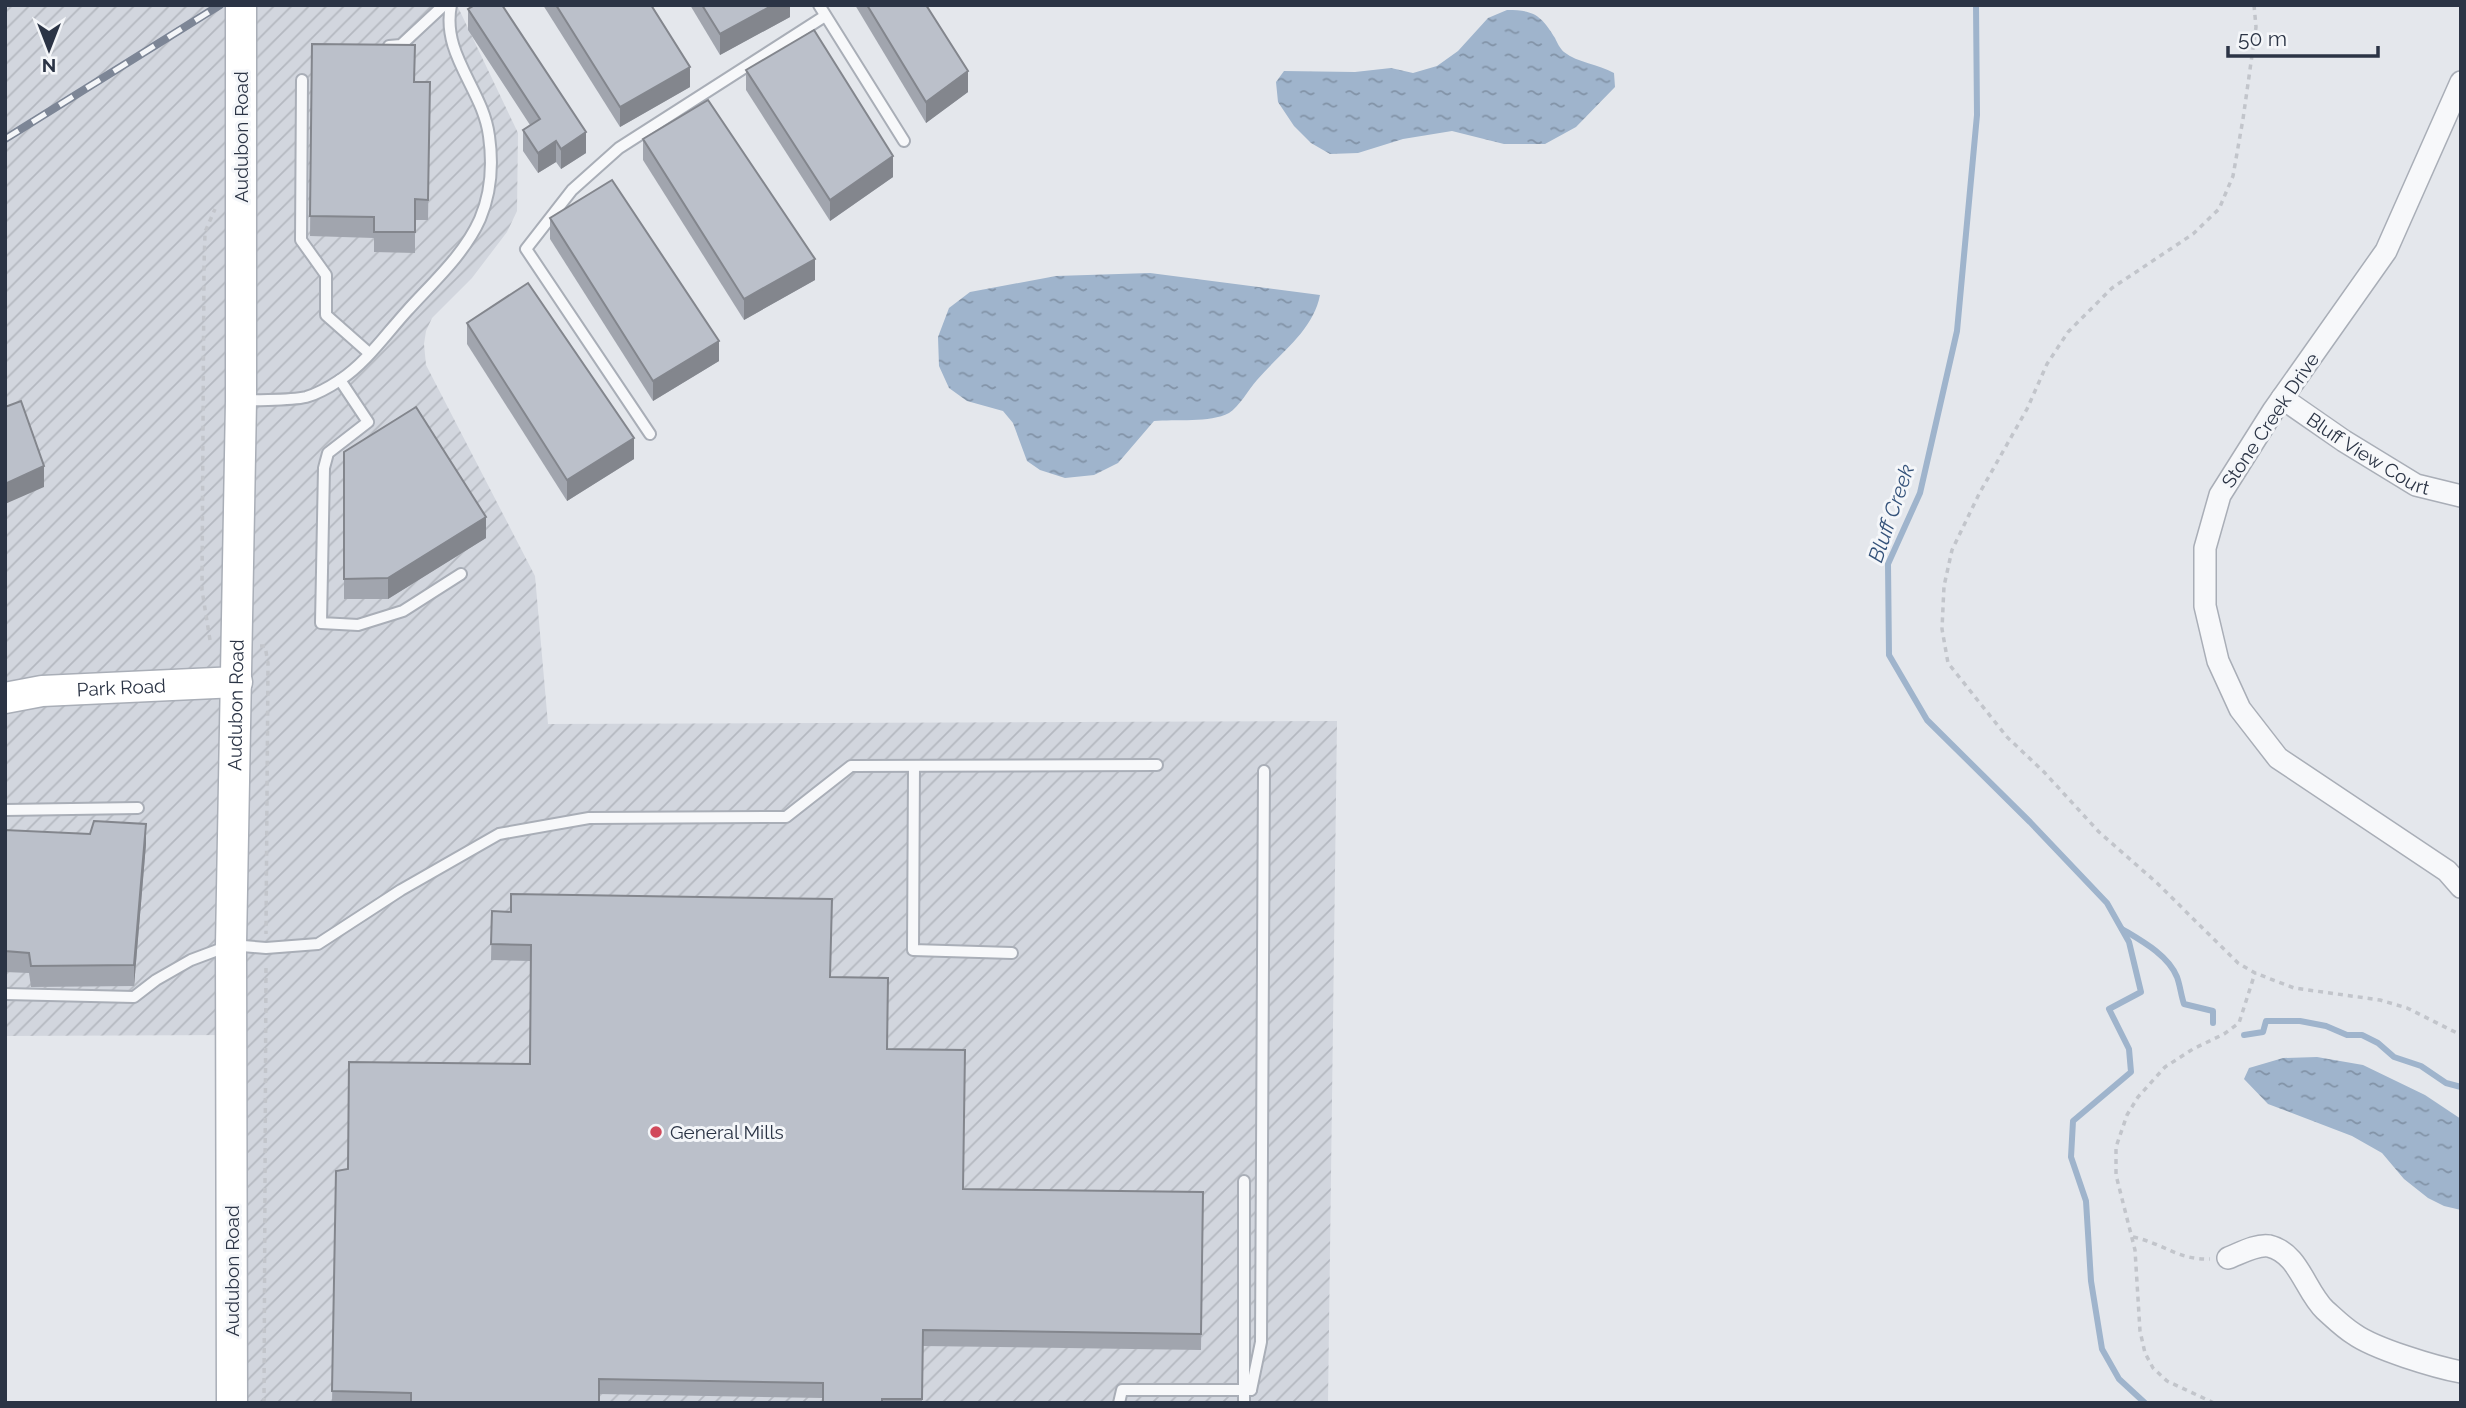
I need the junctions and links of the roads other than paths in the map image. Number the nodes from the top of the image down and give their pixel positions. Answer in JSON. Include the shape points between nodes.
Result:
{"nodes":[{"id":1,"x":242,"y":5,"type":"edge"},
{"id":2,"x":444,"y":5,"type":"edge"},
{"id":3,"x":451,"y":5,"type":"edge"},
{"id":4,"x":819,"y":5,"type":"edge"},
{"id":5,"x":825,"y":16,"type":"junction"},
{"id":6,"x":374,"y":46,"type":"edge"},
{"id":7,"x":302,"y":80,"type":"dead end"},
{"id":8,"x":2461,"y":82,"type":"edge"},
{"id":9,"x":904,"y":142,"type":"dead end"},
{"id":10,"x":369,"y":353,"type":"junction"},
{"id":11,"x":340,"y":380,"type":"junction"},
{"id":12,"x":2282,"y":398,"type":"junction"},
{"id":13,"x":241,"y":401,"type":"junction"},
{"id":14,"x":650,"y":434,"type":"dead end"},
{"id":15,"x":2461,"y":496,"type":"edge"},
{"id":16,"x":461,"y":574,"type":"dead end"},
{"id":17,"x":237,"y":682,"type":"junction"},
{"id":18,"x":5,"y":698,"type":"edge"},
{"id":19,"x":1157,"y":765,"type":"dead end"},
{"id":20,"x":914,"y":766,"type":"junction"},
{"id":21,"x":1264,"y":771,"type":"dead end"},
{"id":22,"x":138,"y":808,"type":"dead end"},
{"id":23,"x":5,"y":810,"type":"edge"},
{"id":24,"x":2461,"y":887,"type":"edge"},
{"id":25,"x":232,"y":945,"type":"junction"},
{"id":26,"x":1012,"y":953,"type":"dead end"},
{"id":27,"x":5,"y":994,"type":"edge"},
{"id":28,"x":1244,"y":1181,"type":"dead end"},
{"id":29,"x":2228,"y":1258,"type":"road end"},
{"id":30,"x":2461,"y":1372,"type":"edge"},
{"id":31,"x":1247,"y":1390,"type":"junction"},
{"id":32,"x":232,"y":1403,"type":"edge"},
{"id":33,"x":1119,"y":1403,"type":"edge"},
{"id":34,"x":1244,"y":1403,"type":"edge"},
{"id":35,"x":1251,"y":1403,"type":"edge"}],
"edges":[{"from":1,"to":13,"type":"street","name":"Audubon Road"},
{"from":2,"to":6,"type":"lane","via":[[401,46]]},
{"from":3,"to":10,"type":"lane","via":[[451,40],[458,64],[483,109],[489,135],[489,192],[465,246]]},
{"from":4,"to":5,"type":"lane"},
{"from":5,"to":9,"type":"lane"},
{"from":5,"to":14,"type":"lane","via":[[619,148],[572,190],[526,248]]},
{"from":7,"to":10,"type":"lane","via":[[301,240],[326,275],[326,315]]},
{"from":8,"to":12,"type":"street","name":"Stone Creek Drive","via":[[2386,251]]},
{"from":10,"to":11,"type":"lane"},
{"from":11,"to":13,"type":"lane","via":[[306,397]]},
{"from":11,"to":16,"type":"lane","via":[[368,422],[328,453],[324,468],[321,623],[358,625],[403,611]]},
{"from":12,"to":15,"type":"street","name":"Bluff View Court","via":[[2416,485]]},
{"from":12,"to":24,"type":"street","name":"Stone Creek Drive","via":[[2220,495],[2205,548],[2205,606],[2218,661],[2239,709],[2278,758],[2447,871]]},
{"from":13,"to":17,"type":"street","name":"Audubon Road"},
{"from":17,"to":18,"type":"street","name":"Park Road","via":[[42,691]]},
{"from":17,"to":25,"type":"street","name":"Audubon Road"},
{"from":19,"to":20,"type":"lane"},
{"from":20,"to":25,"type":"lane","via":[[851,766],[786,817],[589,818],[499,834],[318,944]]},
{"from":20,"to":26,"type":"lane","via":[[913,950]]},
{"from":21,"to":31,"type":"lane","via":[[1261,1342]]},
{"from":22,"to":23,"type":"lane"},
{"from":25,"to":27,"type":"lane","via":[[191,960],[134,996]]},
{"from":25,"to":32,"type":"street","name":"Audubon Road"},
{"from":28,"to":31,"type":"lane"},
{"from":29,"to":30,"type":"street","via":[[2269,1246],[2285,1255],[2323,1308],[2355,1335]]},
{"from":31,"to":33,"type":"lane","via":[[1122,1390]]},
{"from":31,"to":34,"type":"lane"},
{"from":31,"to":35,"type":"lane"}]}
